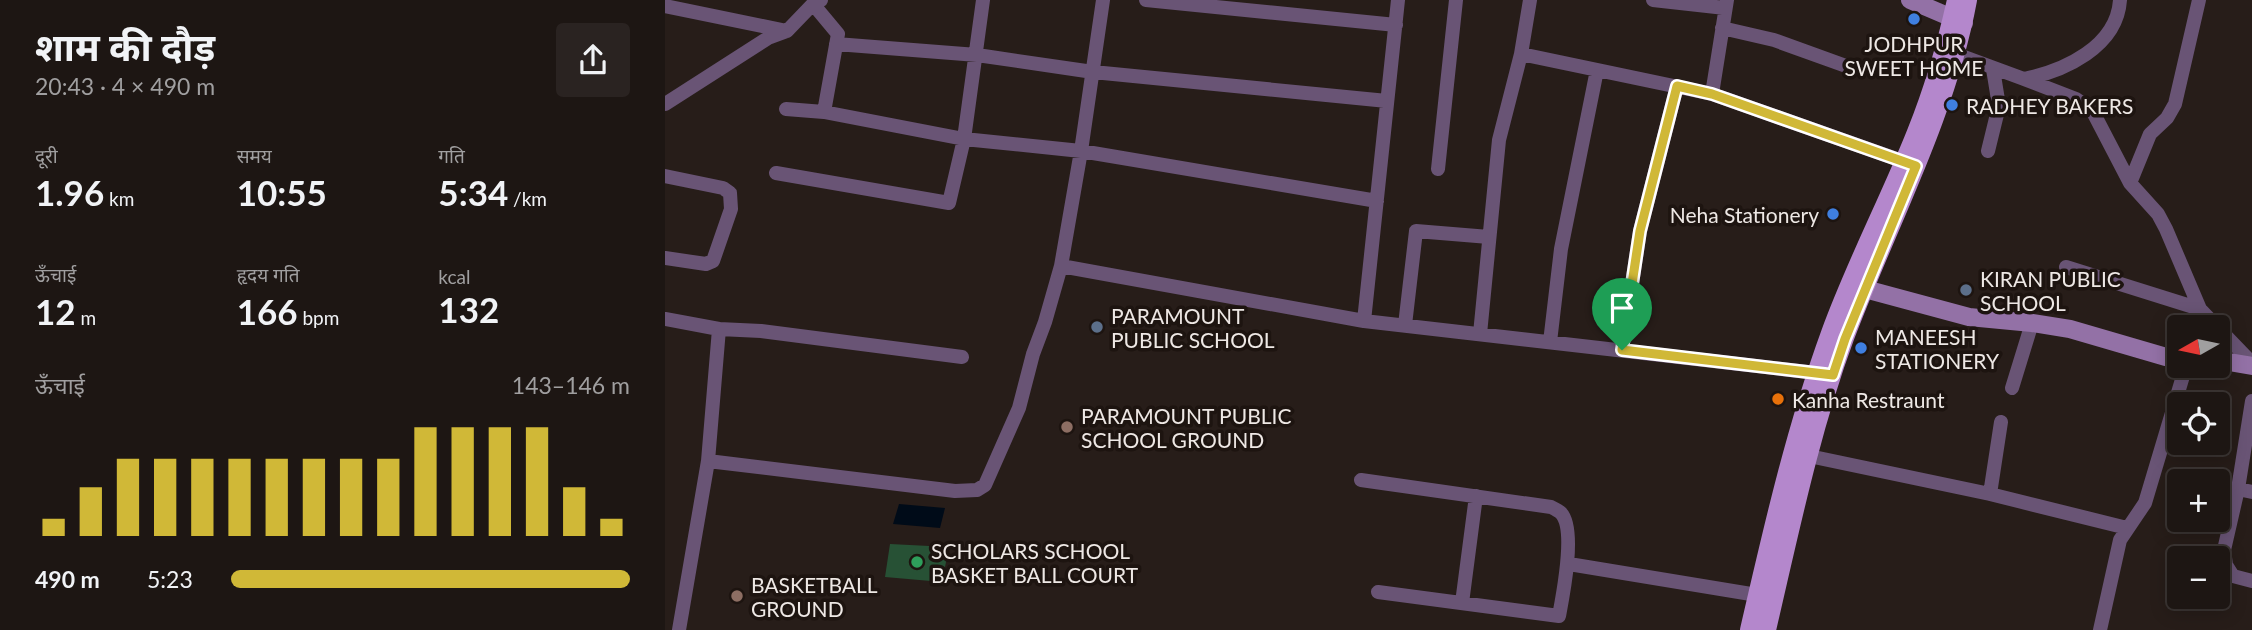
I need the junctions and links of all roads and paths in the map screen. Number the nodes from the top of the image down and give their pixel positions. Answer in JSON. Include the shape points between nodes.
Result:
{"nodes":[{"id":1,"x":983,"y":0,"type":"edge"},
{"id":2,"x":1103,"y":0,"type":"edge"},
{"id":3,"x":1146,"y":0,"type":"edge"},
{"id":4,"x":1398,"y":0,"type":"edge"},
{"id":5,"x":1456,"y":0,"type":"edge"},
{"id":6,"x":1530,"y":0,"type":"edge"},
{"id":7,"x":1653,"y":0,"type":"edge"},
{"id":8,"x":1910,"y":0,"type":"edge"},
{"id":9,"x":1955,"y":0,"type":"edge"},
{"id":10,"x":1968,"y":0,"type":"edge"},
{"id":11,"x":2120,"y":0,"type":"edge"},
{"id":12,"x":2199,"y":0,"type":"edge"},
{"id":13,"x":817,"y":2,"type":"edge"},
{"id":14,"x":1726,"y":4,"type":"edge"},
{"id":15,"x":665,"y":6,"type":"edge"},
{"id":16,"x":1958,"y":20,"type":"junction"},
{"id":17,"x":1396,"y":24,"type":"junction"},
{"id":18,"x":1722,"y":28,"type":"junction"},
{"id":19,"x":787,"y":31,"type":"junction"},
{"id":20,"x":836,"y":44,"type":"junction"},
{"id":21,"x":1949,"y":52,"type":"junction"},
{"id":22,"x":1521,"y":54,"type":"junction"},
{"id":23,"x":977,"y":55,"type":"junction"},
{"id":24,"x":1846,"y":66,"type":"dead end"},
{"id":25,"x":1993,"y":68,"type":"junction"},
{"id":26,"x":1597,"y":70,"type":"junction"},
{"id":27,"x":1093,"y":72,"type":"junction"},
{"id":28,"x":2024,"y":79,"type":"junction"},
{"id":29,"x":1677,"y":86,"type":"junction"},
{"id":30,"x":1712,"y":94,"type":"junction"},
{"id":31,"x":1387,"y":101,"type":"junction"},
{"id":32,"x":666,"y":103,"type":"edge"},
{"id":33,"x":786,"y":109,"type":"dead end"},
{"id":34,"x":824,"y":112,"type":"junction"},
{"id":35,"x":964,"y":139,"type":"junction"},
{"id":36,"x":1081,"y":150,"type":"junction"},
{"id":37,"x":1988,"y":151,"type":"dead end"},
{"id":38,"x":1909,"y":163,"type":"junction"},
{"id":39,"x":1438,"y":169,"type":"dead end"},
{"id":40,"x":776,"y":173,"type":"dead end"},
{"id":41,"x":665,"y":176,"type":"edge"},
{"id":42,"x":2130,"y":183,"type":"junction"},
{"id":43,"x":1377,"y":201,"type":"junction"},
{"id":44,"x":1489,"y":237,"type":"junction"},
{"id":45,"x":665,"y":258,"type":"edge"},
{"id":46,"x":1061,"y":266,"type":"junction"},
{"id":47,"x":2066,"y":267,"type":"dead end"},
{"id":48,"x":1858,"y":285,"type":"junction"},
{"id":49,"x":2200,"y":309,"type":"junction"},
{"id":50,"x":665,"y":319,"type":"edge"},
{"id":51,"x":1364,"y":321,"type":"junction"},
{"id":52,"x":2032,"y":323,"type":"junction"},
{"id":53,"x":1405,"y":325,"type":"junction"},
{"id":54,"x":719,"y":329,"type":"junction"},
{"id":55,"x":1480,"y":334,"type":"junction"},
{"id":56,"x":1550,"y":342,"type":"junction"},
{"id":57,"x":1622,"y":350,"type":"junction"},
{"id":58,"x":2167,"y":357,"type":"edge"},
{"id":59,"x":963,"y":358,"type":"dead end"},
{"id":60,"x":2230,"y":362,"type":"edge"},
{"id":61,"x":2252,"y":365,"type":"edge"},
{"id":62,"x":1825,"y":374,"type":"junction"},
{"id":63,"x":2182,"y":378,"type":"edge"},
{"id":64,"x":2012,"y":388,"type":"dead end"},
{"id":65,"x":2252,"y":401,"type":"edge"},
{"id":66,"x":2001,"y":422,"type":"dead end"},
{"id":67,"x":1809,"y":456,"type":"junction"},
{"id":68,"x":708,"y":461,"type":"junction"},
{"id":69,"x":1361,"y":480,"type":"dead end"},
{"id":70,"x":2245,"y":491,"type":"edge"},
{"id":71,"x":1990,"y":494,"type":"junction"},
{"id":72,"x":1476,"y":496,"type":"junction"},
{"id":73,"x":2127,"y":528,"type":"junction"},
{"id":74,"x":1569,"y":564,"type":"junction"},
{"id":75,"x":2252,"y":581,"type":"edge"},
{"id":76,"x":1378,"y":592,"type":"dead end"},
{"id":77,"x":1757,"y":595,"type":"junction"},
{"id":78,"x":1462,"y":603,"type":"junction"},
{"id":79,"x":1557,"y":623,"type":"edge"},
{"id":80,"x":679,"y":630,"type":"edge"},
{"id":81,"x":1749,"y":630,"type":"edge"},
{"id":82,"x":1767,"y":630,"type":"edge"},
{"id":83,"x":2100,"y":630,"type":"edge"}],
"edges":[{"from":1,"to":23,"type":"street"},
{"from":2,"to":27,"type":"street"},
{"from":3,"to":17,"type":"street"},
{"from":4,"to":17,"type":"street"},
{"from":5,"to":39,"type":"street"},
{"from":6,"to":22,"type":"street"},
{"from":7,"to":14,"type":"street"},
{"from":8,"to":16,"type":"street"},
{"from":9,"to":16,"type":"main road"},
{"from":10,"to":16,"type":"main road"},
{"from":11,"to":28,"type":"street","via":[[2110,30],[2090,52],[2056,70]]},
{"from":12,"to":42,"type":"street","via":[[2175,104],[2150,134]]},
{"from":13,"to":19,"type":"street"},
{"from":13,"to":20,"type":"street","via":[[838,34]]},
{"from":14,"to":18,"type":"street"},
{"from":15,"to":19,"type":"street"},
{"from":16,"to":21,"type":"main road"},
{"from":17,"to":31,"type":"street"},
{"from":18,"to":24,"type":"street","via":[[1774,40]]},
{"from":18,"to":30,"type":"street"},
{"from":19,"to":32,"type":"street","via":[[768,38]]},
{"from":20,"to":23,"type":"street"},
{"from":20,"to":34,"type":"street"},
{"from":21,"to":25,"type":"street"},
{"from":21,"to":38,"type":"main road","via":[[1947,85]]},
{"from":22,"to":26,"type":"street"},
{"from":22,"to":44,"type":"street","via":[[1499,140]]},
{"from":23,"to":27,"type":"street"},
{"from":23,"to":35,"type":"street"},
{"from":25,"to":28,"type":"street"},
{"from":25,"to":37,"type":"street","via":[[1999,106]]},
{"from":26,"to":29,"type":"street"},
{"from":26,"to":56,"type":"street","via":[[1561,249]]},
{"from":27,"to":31,"type":"street"},
{"from":27,"to":36,"type":"street"},
{"from":28,"to":42,"type":"street","via":[[2092,110]]},
{"from":29,"to":30,"type":"street"},
{"from":29,"to":57,"type":"street","via":[[1640,231]]},
{"from":30,"to":38,"type":"street"},
{"from":31,"to":43,"type":"street"},
{"from":33,"to":34,"type":"street"},
{"from":34,"to":35,"type":"street"},
{"from":35,"to":36,"type":"street"},
{"from":35,"to":40,"type":"street","via":[[949,203]]},
{"from":36,"to":43,"type":"street"},
{"from":36,"to":46,"type":"street"},
{"from":38,"to":48,"type":"main road"},
{"from":41,"to":45,"type":"street","via":[[723,188],[730,193],[731,209],[713,261]]},
{"from":42,"to":49,"type":"street","via":[[2162,222]]},
{"from":43,"to":51,"type":"street"},
{"from":44,"to":53,"type":"street","via":[[1416,231]]},
{"from":44,"to":55,"type":"street"},
{"from":46,"to":51,"type":"street"},
{"from":46,"to":68,"type":"street","via":[[1019,408],[985,485],[977,490]]},
{"from":47,"to":49,"type":"street"},
{"from":48,"to":52,"type":"street","via":[[1969,317]]},
{"from":48,"to":62,"type":"main road"},
{"from":49,"to":61,"type":"street"},
{"from":50,"to":54,"type":"street"},
{"from":51,"to":53,"type":"street"},
{"from":52,"to":58,"type":"street"},
{"from":52,"to":64,"type":"street"},
{"from":53,"to":55,"type":"street"},
{"from":54,"to":59,"type":"street"},
{"from":54,"to":68,"type":"street"},
{"from":55,"to":56,"type":"street"},
{"from":56,"to":57,"type":"street"},
{"from":57,"to":62,"type":"street"},
{"from":60,"to":61,"type":"street"},
{"from":62,"to":67,"type":"main road"},
{"from":62,"to":77,"type":"main road"},
{"from":63,"to":73,"type":"street","via":[[2145,503]]},
{"from":65,"to":70,"type":"street"},
{"from":66,"to":71,"type":"street"},
{"from":67,"to":71,"type":"street"},
{"from":67,"to":82,"type":"main road"},
{"from":68,"to":80,"type":"street"},
{"from":69,"to":72,"type":"street"},
{"from":70,"to":75,"type":"street","via":[[2224,550],[2233,576]]},
{"from":71,"to":73,"type":"street"},
{"from":72,"to":74,"type":"street","via":[[1560,512],[1565,519]]},
{"from":72,"to":78,"type":"street"},
{"from":73,"to":83,"type":"street","via":[[2120,540]]},
{"from":74,"to":77,"type":"street"},
{"from":74,"to":79,"type":"street"},
{"from":76,"to":78,"type":"street"},
{"from":77,"to":81,"type":"main road"},
{"from":78,"to":79,"type":"street"}]}
